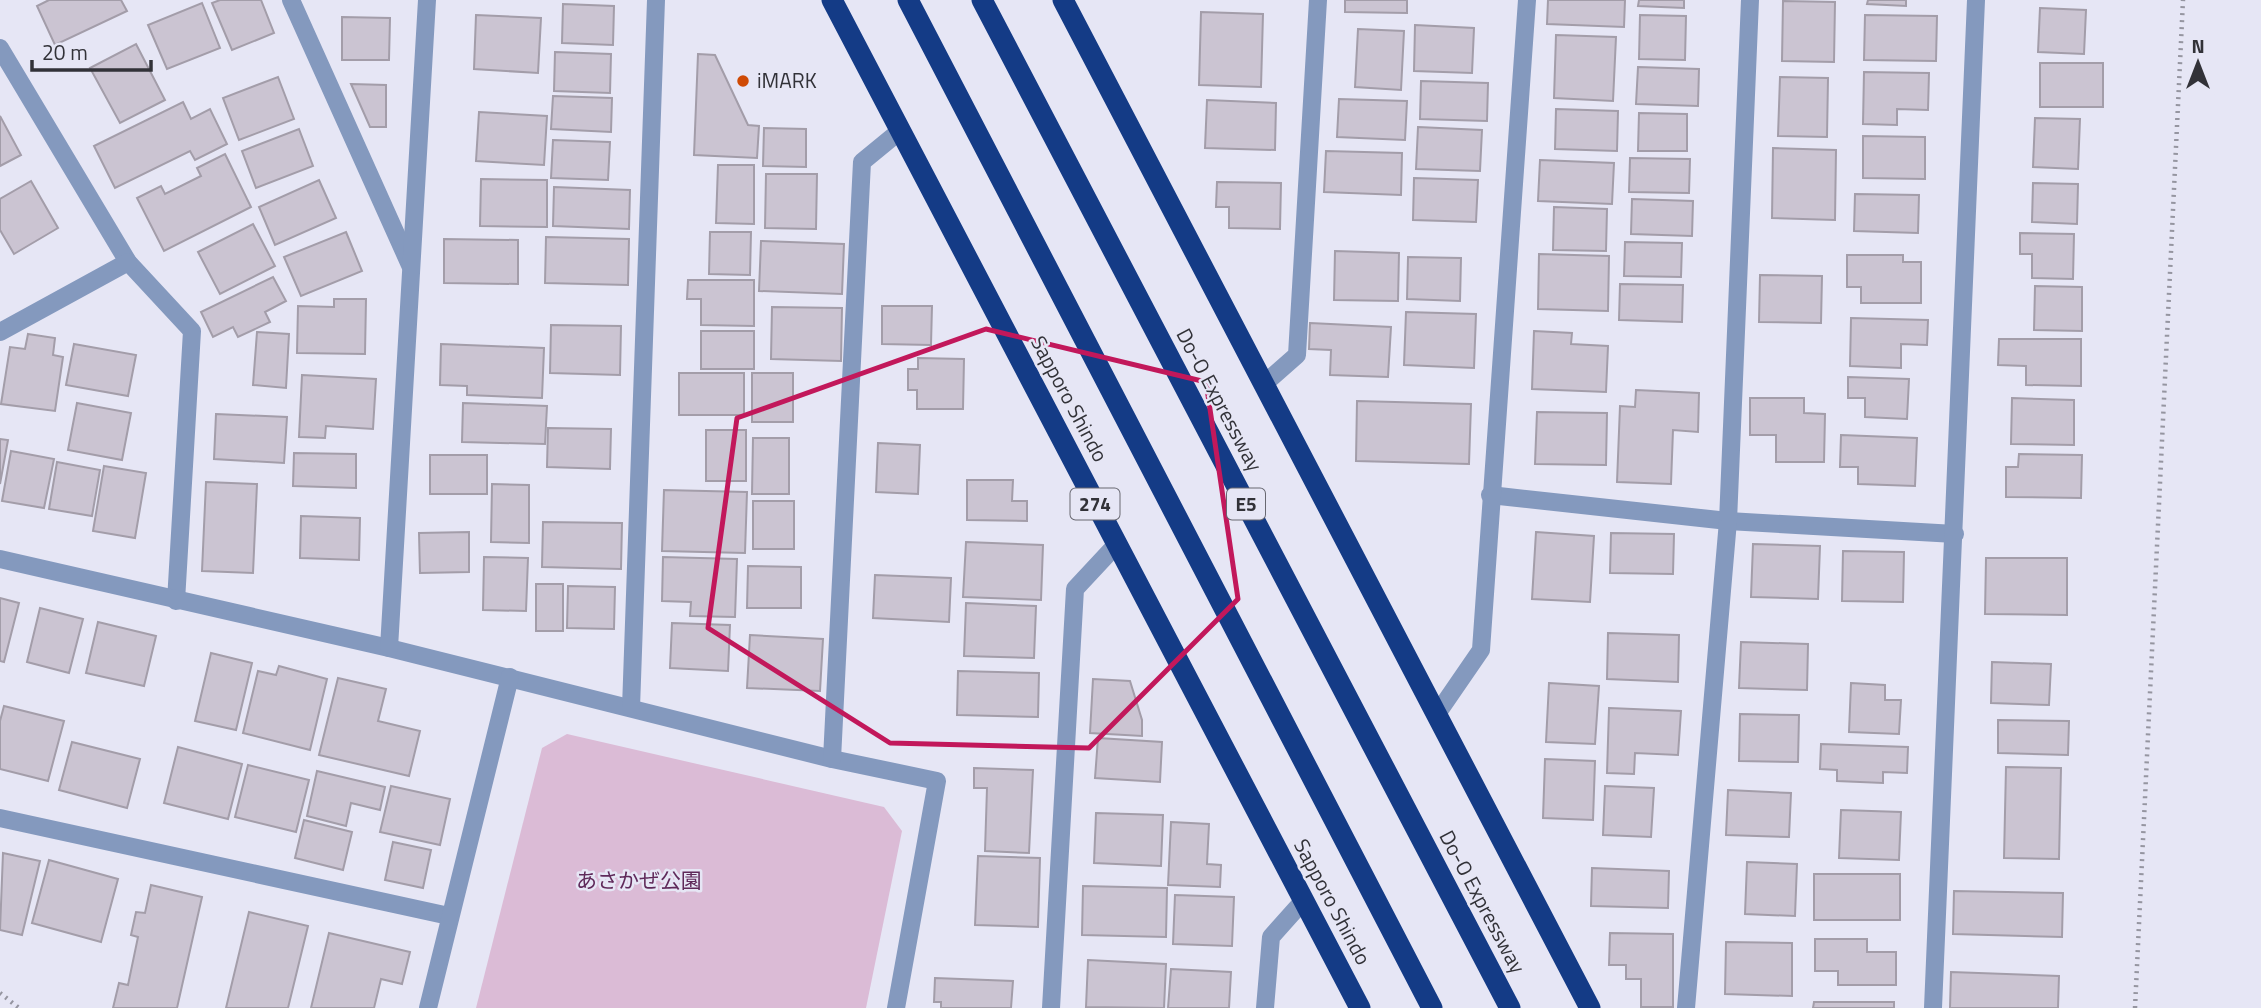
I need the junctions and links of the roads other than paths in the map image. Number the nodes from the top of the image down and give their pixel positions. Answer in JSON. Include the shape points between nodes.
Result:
{"nodes":[{"id":1,"x":291,"y":0,"type":"edge"},
{"id":2,"x":427,"y":0,"type":"edge"},
{"id":3,"x":656,"y":0,"type":"edge"},
{"id":4,"x":832,"y":0,"type":"edge"},
{"id":5,"x":908,"y":0,"type":"edge"},
{"id":6,"x":982,"y":0,"type":"edge"},
{"id":7,"x":1063,"y":0,"type":"edge"},
{"id":8,"x":1318,"y":0,"type":"edge"},
{"id":9,"x":1527,"y":0,"type":"edge"},
{"id":10,"x":1751,"y":0,"type":"edge"},
{"id":11,"x":1976,"y":0,"type":"edge"},
{"id":12,"x":0,"y":47,"type":"edge"},
{"id":13,"x":901,"y":131,"type":"junction"},
{"id":14,"x":128,"y":262,"type":"junction"},
{"id":15,"x":412,"y":268,"type":"junction"},
{"id":16,"x":0,"y":332,"type":"edge"},
{"id":17,"x":1264,"y":384,"type":"junction"},
{"id":18,"x":1490,"y":495,"type":"junction"},
{"id":19,"x":1728,"y":521,"type":"junction"},
{"id":20,"x":1955,"y":534,"type":"junction"},
{"id":21,"x":1115,"y":545,"type":"junction"},
{"id":22,"x":0,"y":559,"type":"edge"},
{"id":23,"x":176,"y":600,"type":"junction"},
{"id":24,"x":389,"y":648,"type":"junction"},
{"id":25,"x":510,"y":677,"type":"junction"},
{"id":26,"x":631,"y":708,"type":"junction"},
{"id":27,"x":1437,"y":714,"type":"junction"},
{"id":28,"x":832,"y":759,"type":"junction"},
{"id":29,"x":0,"y":818,"type":"edge"},
{"id":30,"x":1304,"y":901,"type":"junction"},
{"id":31,"x":449,"y":916,"type":"junction"},
{"id":32,"x":428,"y":1008,"type":"edge"},
{"id":33,"x":896,"y":1008,"type":"edge"},
{"id":34,"x":1051,"y":1008,"type":"edge"},
{"id":35,"x":1265,"y":1008,"type":"edge"},
{"id":36,"x":1360,"y":1008,"type":"edge"},
{"id":37,"x":1432,"y":1008,"type":"edge"},
{"id":38,"x":1510,"y":1008,"type":"edge"},
{"id":39,"x":1590,"y":1008,"type":"edge"},
{"id":40,"x":1686,"y":1008,"type":"edge"},
{"id":41,"x":1933,"y":1008,"type":"edge"}],
"edges":[{"from":1,"to":15,"type":"street"},
{"from":2,"to":15,"type":"street"},
{"from":3,"to":26,"type":"street"},
{"from":4,"to":13,"type":"highway","name":"Sapporo Shindo","number":"274"},
{"from":5,"to":37,"type":"highway"},
{"from":6,"to":38,"type":"highway","name":"Do-O Expressway","number":"E5"},
{"from":7,"to":17,"type":"highway"},
{"from":8,"to":17,"type":"street","via":[[1297,355]]},
{"from":9,"to":18,"type":"street"},
{"from":10,"to":19,"type":"street"},
{"from":11,"to":20,"type":"street"},
{"from":12,"to":14,"type":"street"},
{"from":13,"to":21,"type":"highway","name":"Sapporo Shindo","number":"274"},
{"from":13,"to":28,"type":"street","via":[[862,162]]},
{"from":14,"to":16,"type":"street"},
{"from":14,"to":23,"type":"street","via":[[192,331]]},
{"from":15,"to":24,"type":"street"},
{"from":17,"to":27,"type":"highway"},
{"from":18,"to":19,"type":"street"},
{"from":18,"to":27,"type":"street","via":[[1481,650]]},
{"from":19,"to":20,"type":"street"},
{"from":19,"to":40,"type":"street"},
{"from":20,"to":41,"type":"street"},
{"from":21,"to":30,"type":"highway","name":"Sapporo Shindo","number":"274"},
{"from":21,"to":34,"type":"street","via":[[1075,589]]},
{"from":22,"to":23,"type":"street"},
{"from":23,"to":24,"type":"street"},
{"from":24,"to":25,"type":"street"},
{"from":25,"to":26,"type":"street"},
{"from":25,"to":31,"type":"street"},
{"from":26,"to":28,"type":"street"},
{"from":27,"to":39,"type":"highway"},
{"from":28,"to":33,"type":"street","via":[[937,781]]},
{"from":29,"to":31,"type":"street"},
{"from":30,"to":35,"type":"street","via":[[1270,937]]},
{"from":30,"to":36,"type":"highway","name":"Sapporo Shindo","number":"274"},
{"from":31,"to":32,"type":"street"}]}
